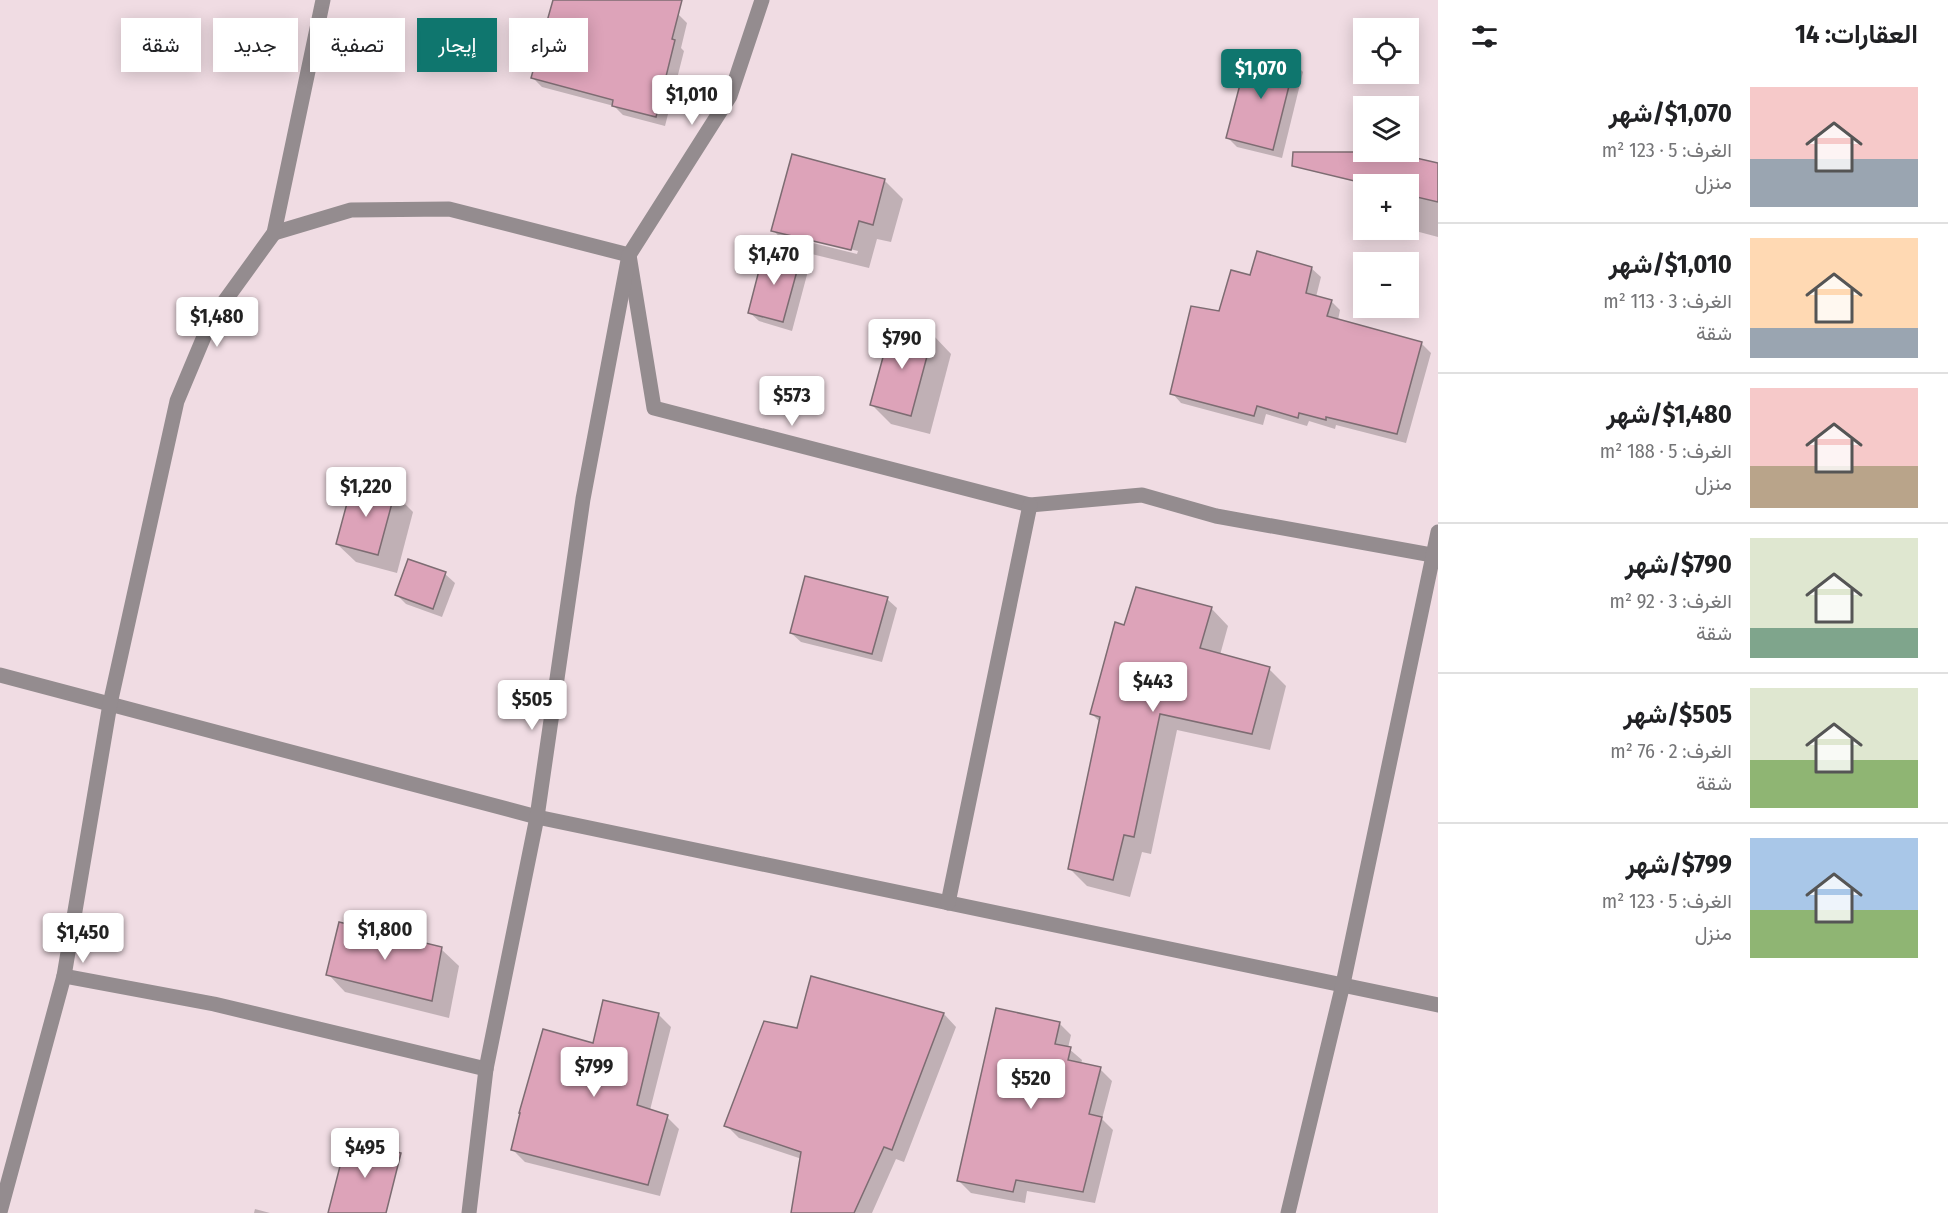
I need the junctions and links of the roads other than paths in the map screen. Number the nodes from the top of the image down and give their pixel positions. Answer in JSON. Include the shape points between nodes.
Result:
{"nodes":[{"id":1,"x":323,"y":0,"type":"edge"},
{"id":2,"x":762,"y":0,"type":"edge"},
{"id":3,"x":274,"y":233,"type":"junction"},
{"id":4,"x":629,"y":255,"type":"junction"},
{"id":5,"x":1030,"y":506,"type":"junction"},
{"id":6,"x":1438,"y":532,"type":"edge"},
{"id":7,"x":1435,"y":556,"type":"edge"},
{"id":8,"x":0,"y":675,"type":"edge"},
{"id":9,"x":110,"y":704,"type":"junction"},
{"id":10,"x":537,"y":817,"type":"junction"},
{"id":11,"x":948,"y":903,"type":"junction"},
{"id":12,"x":64,"y":976,"type":"junction"},
{"id":13,"x":1343,"y":984,"type":"junction"},
{"id":14,"x":1438,"y":1005,"type":"edge"},
{"id":15,"x":486,"y":1069,"type":"junction"},
{"id":16,"x":0,"y":1212,"type":"edge"},
{"id":17,"x":470,"y":1213,"type":"edge"},
{"id":18,"x":1288,"y":1213,"type":"edge"}],
"edges":[{"from":1,"to":3,"type":"street"},
{"from":2,"to":4,"type":"street","via":[[730,96]]},
{"from":3,"to":4,"type":"street","via":[[351,210],[449,209]]},
{"from":3,"to":9,"type":"street","via":[[211,320],[177,401]]},
{"from":4,"to":5,"type":"street","via":[[654,408]]},
{"from":4,"to":10,"type":"street","via":[[583,499]]},
{"from":5,"to":7,"type":"street","via":[[1142,495],[1216,516]]},
{"from":5,"to":11,"type":"street"},
{"from":6,"to":7,"type":"street"},
{"from":7,"to":13,"type":"street"},
{"from":8,"to":9,"type":"street"},
{"from":9,"to":10,"type":"street"},
{"from":9,"to":12,"type":"street"},
{"from":10,"to":11,"type":"street"},
{"from":10,"to":15,"type":"street"},
{"from":11,"to":13,"type":"street"},
{"from":12,"to":15,"type":"street","via":[[214,1004]]},
{"from":12,"to":16,"type":"street"},
{"from":13,"to":14,"type":"street"},
{"from":13,"to":18,"type":"street"},
{"from":15,"to":17,"type":"street"}]}
